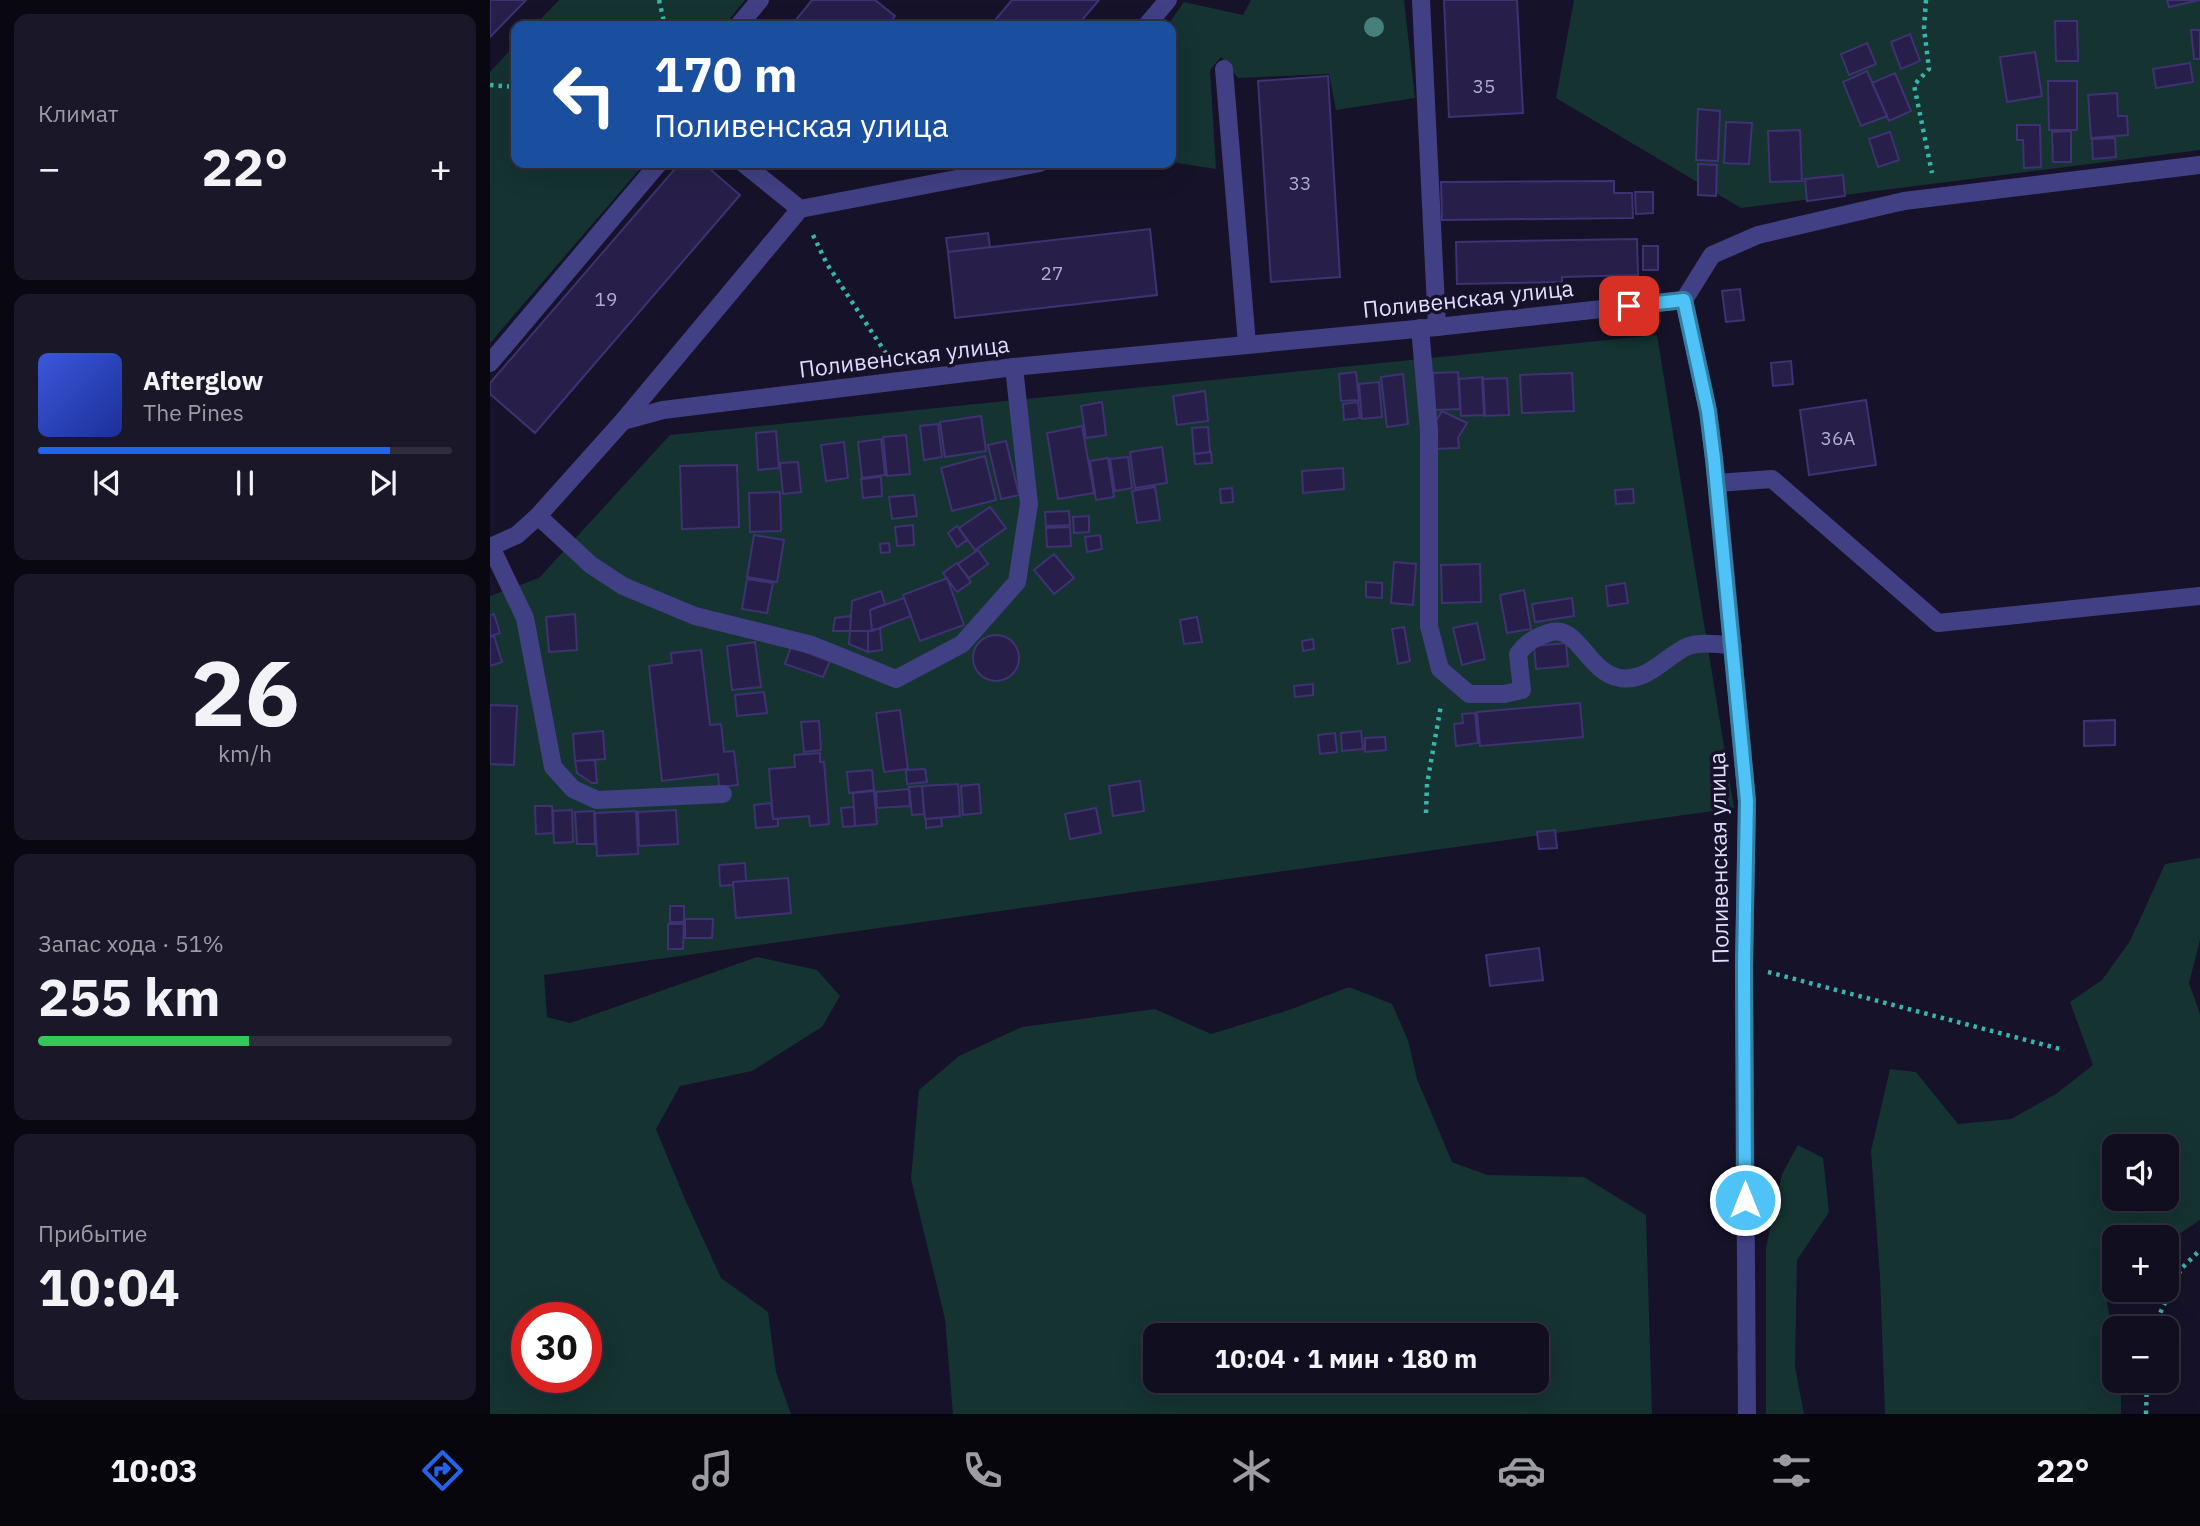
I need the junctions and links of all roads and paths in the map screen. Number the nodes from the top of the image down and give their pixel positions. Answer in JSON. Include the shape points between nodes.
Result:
{"nodes":[{"id":1,"x":659,"y":0,"type":"edge"},
{"id":2,"x":760,"y":0,"type":"edge"},
{"id":3,"x":1168,"y":0,"type":"edge"},
{"id":4,"x":1421,"y":0,"type":"edge"},
{"id":5,"x":1926,"y":0,"type":"edge"},
{"id":6,"x":664,"y":21,"type":"edge"},
{"id":7,"x":742,"y":21,"type":"edge"},
{"id":8,"x":1150,"y":21,"type":"edge"},
{"id":9,"x":1224,"y":69,"type":"dead end"},
{"id":10,"x":490,"y":85,"type":"edge"},
{"id":11,"x":511,"y":87,"type":"edge"},
{"id":12,"x":2200,"y":165,"type":"edge"},
{"id":13,"x":655,"y":168,"type":"edge"},
{"id":14,"x":749,"y":168,"type":"edge"},
{"id":15,"x":1006,"y":168,"type":"edge"},
{"id":16,"x":1933,"y":197,"type":"junction"},
{"id":17,"x":800,"y":209,"type":"junction"},
{"id":18,"x":1684,"y":300,"type":"junction"},
{"id":19,"x":1428,"y":327,"type":"junction"},
{"id":20,"x":1247,"y":344,"type":"junction"},
{"id":21,"x":490,"y":363,"type":"edge"},
{"id":22,"x":1014,"y":368,"type":"junction"},
{"id":23,"x":889,"y":381,"type":"junction"},
{"id":24,"x":623,"y":421,"type":"junction"},
{"id":25,"x":1717,"y":483,"type":"junction"},
{"id":26,"x":538,"y":516,"type":"junction"},
{"id":27,"x":490,"y":547,"type":"edge"},
{"id":28,"x":2200,"y":596,"type":"edge"},
{"id":29,"x":1733,"y":646,"type":"junction"},
{"id":30,"x":1440,"y":669,"type":"junction"},
{"id":31,"x":723,"y":794,"type":"dead end"},
{"id":32,"x":1426,"y":813,"type":"dead end"},
{"id":33,"x":1744,"y":965,"type":"junction"},
{"id":34,"x":2064,"y":1051,"type":"dead end"},
{"id":35,"x":2200,"y":1250,"type":"edge"},
{"id":36,"x":2159,"y":1316,"type":"edge"},
{"id":37,"x":2147,"y":1393,"type":"edge"},
{"id":38,"x":1747,"y":1414,"type":"edge"},
{"id":39,"x":2146,"y":1414,"type":"edge"}],
"edges":[{"from":1,"to":6,"type":"path"},
{"from":2,"to":7,"type":"street"},
{"from":3,"to":8,"type":"street"},
{"from":4,"to":19,"type":"street"},
{"from":5,"to":16,"type":"path","via":[[1929,69],[1914,85]]},
{"from":9,"to":20,"type":"street"},
{"from":10,"to":11,"type":"path"},
{"from":12,"to":16,"type":"street"},
{"from":13,"to":21,"type":"street"},
{"from":14,"to":17,"type":"street"},
{"from":15,"to":17,"type":"street"},
{"from":16,"to":18,"type":"street","via":[[1758,235],[1712,254]]},
{"from":17,"to":23,"type":"path","via":[[827,264],[887,355]]},
{"from":17,"to":24,"type":"street"},
{"from":18,"to":19,"type":"street","name":"Поливенская улица"},
{"from":18,"to":25,"type":"street","name":"Поливенская улица","via":[[1708,411]]},
{"from":19,"to":20,"type":"street","name":"Поливенская улица"},
{"from":19,"to":30,"type":"street","via":[[1429,626]]},
{"from":20,"to":22,"type":"street","name":"Поливенская улица"},
{"from":22,"to":23,"type":"street","name":"Поливенская улица"},
{"from":22,"to":26,"type":"street","via":[[1029,503],[1017,582],[962,644],[896,679],[811,645],[695,616],[623,586],[591,565]]},
{"from":23,"to":24,"type":"street","name":"Поливенская улица","via":[[663,410]]},
{"from":24,"to":26,"type":"street"},
{"from":25,"to":28,"type":"street","via":[[1772,479],[1938,623]]},
{"from":25,"to":29,"type":"street","name":"Поливенская улица"},
{"from":26,"to":27,"type":"street","via":[[517,535]]},
{"from":27,"to":31,"type":"street","via":[[525,618],[553,767],[572,789],[597,800]]},
{"from":29,"to":30,"type":"street","via":[[1688,646],[1650,672],[1630,679],[1594,665],[1572,636],[1555,630],[1529,640],[1518,654],[1522,690],[1504,694],[1469,694]]},
{"from":29,"to":33,"type":"street","name":"Поливенская улица","via":[[1747,801]]},
{"from":30,"to":32,"type":"path","via":[[1441,703]]},
{"from":33,"to":34,"type":"path"},
{"from":33,"to":38,"type":"street","name":"Поливенская улица"},
{"from":35,"to":36,"type":"path","via":[[2181,1269]]},
{"from":37,"to":39,"type":"path"}]}
